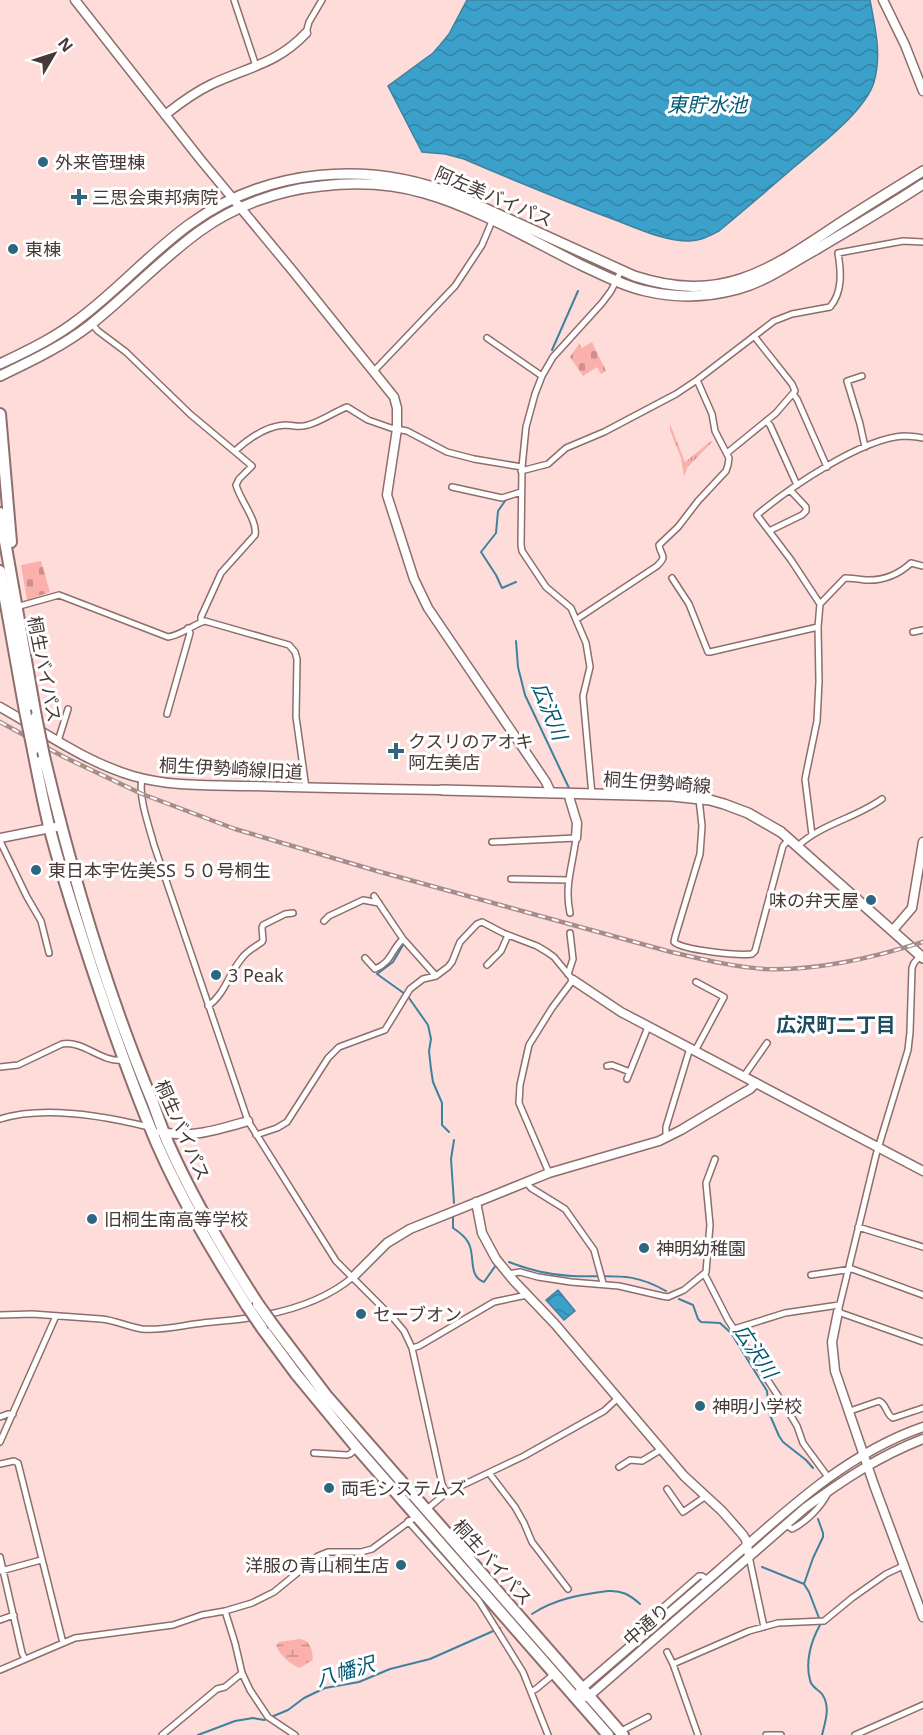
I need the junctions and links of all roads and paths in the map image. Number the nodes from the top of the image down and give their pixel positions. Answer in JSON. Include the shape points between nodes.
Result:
{"nodes":[{"id":1,"x":75,"y":0,"type":"edge"},
{"id":2,"x":234,"y":0,"type":"edge"},
{"id":3,"x":322,"y":0,"type":"edge"},
{"id":4,"x":883,"y":0,"type":"edge"},
{"id":5,"x":306,"y":33,"type":"joint"},
{"id":6,"x":256,"y":66,"type":"junction"},
{"id":7,"x":923,"y":91,"type":"edge"},
{"id":8,"x":165,"y":115,"type":"junction"},
{"id":9,"x":923,"y":171,"type":"edge"},
{"id":10,"x":923,"y":184,"type":"edge"},
{"id":11,"x":233,"y":199,"type":"junction"},
{"id":12,"x":241,"y":208,"type":"junction"},
{"id":13,"x":492,"y":221,"type":"junction"},
{"id":14,"x":923,"y":242,"type":"edge"},
{"id":15,"x":621,"y":270,"type":"junction"},
{"id":16,"x":616,"y":281,"type":"junction"},
{"id":17,"x":92,"y":324,"type":"junction"},
{"id":18,"x":753,"y":336,"type":"junction"},
{"id":19,"x":487,"y":338,"type":"dead end"},
{"id":20,"x":0,"y":364,"type":"edge"},
{"id":21,"x":374,"y":371,"type":"junction"},
{"id":22,"x":0,"y":376,"type":"edge"},
{"id":23,"x":542,"y":376,"type":"junction"},
{"id":24,"x":862,"y":376,"type":"dead end"},
{"id":25,"x":698,"y":380,"type":"junction"},
{"id":26,"x":793,"y":394,"type":"junction"},
{"id":27,"x":0,"y":414,"type":"edge"},
{"id":28,"x":766,"y":421,"type":"junction"},
{"id":29,"x":397,"y":429,"type":"junction"},
{"id":30,"x":923,"y":438,"type":"edge"},
{"id":31,"x":865,"y":447,"type":"junction"},
{"id":32,"x":235,"y":451,"type":"junction"},
{"id":33,"x":727,"y":453,"type":"junction"},
{"id":34,"x":826,"y":467,"type":"junction"},
{"id":35,"x":521,"y":469,"type":"junction"},
{"id":36,"x":797,"y":485,"type":"junction"},
{"id":37,"x":452,"y":487,"type":"dead end"},
{"id":38,"x":790,"y":490,"type":"junction"},
{"id":39,"x":521,"y":492,"type":"junction"},
{"id":40,"x":0,"y":513,"type":"edge"},
{"id":41,"x":769,"y":531,"type":"junction"},
{"id":42,"x":923,"y":566,"type":"edge"},
{"id":43,"x":0,"y":571,"type":"edge"},
{"id":44,"x":672,"y":578,"type":"dead end"},
{"id":45,"x":0,"y":592,"type":"edge"},
{"id":46,"x":819,"y":604,"type":"junction"},
{"id":47,"x":8,"y":608,"type":"edge"},
{"id":48,"x":577,"y":619,"type":"junction"},
{"id":49,"x":201,"y":622,"type":"junction"},
{"id":50,"x":818,"y":627,"type":"junction"},
{"id":51,"x":188,"y":628,"type":"junction"},
{"id":52,"x":923,"y":630,"type":"edge"},
{"id":53,"x":913,"y":632,"type":"dead end"},
{"id":54,"x":0,"y":707,"type":"edge"},
{"id":55,"x":68,"y":708,"type":"dead end"},
{"id":56,"x":167,"y":714,"type":"dead end"},
{"id":57,"x":58,"y":741,"type":"junction"},
{"id":58,"x":142,"y":778,"type":"junction"},
{"id":59,"x":306,"y":788,"type":"junction"},
{"id":60,"x":442,"y":790,"type":"joint"},
{"id":61,"x":550,"y":794,"type":"junction"},
{"id":62,"x":570,"y":794,"type":"junction"},
{"id":63,"x":592,"y":795,"type":"junction"},
{"id":64,"x":699,"y":799,"type":"junction"},
{"id":65,"x":882,"y":799,"type":"dead end"},
{"id":66,"x":55,"y":827,"type":"junction"},
{"id":67,"x":812,"y":835,"type":"junction"},
{"id":68,"x":576,"y":838,"type":"junction"},
{"id":69,"x":789,"y":839,"type":"junction"},
{"id":70,"x":0,"y":840,"type":"edge"},
{"id":71,"x":492,"y":842,"type":"dead end"},
{"id":72,"x":923,"y":842,"type":"edge"},
{"id":73,"x":798,"y":846,"type":"junction"},
{"id":74,"x":511,"y":879,"type":"dead end"},
{"id":75,"x":569,"y":880,"type":"junction"},
{"id":76,"x":374,"y":896,"type":"dead end"},
{"id":77,"x":379,"y":903,"type":"junction"},
{"id":78,"x":293,"y":913,"type":"dead end"},
{"id":79,"x":570,"y":913,"type":"dead end"},
{"id":80,"x":324,"y":921,"type":"dead end"},
{"id":81,"x":893,"y":930,"type":"junction"},
{"id":82,"x":570,"y":933,"type":"dead end"},
{"id":83,"x":508,"y":935,"type":"junction"},
{"id":84,"x":403,"y":939,"type":"junction"},
{"id":85,"x":49,"y":953,"type":"dead end"},
{"id":86,"x":922,"y":957,"type":"edge"},
{"id":87,"x":365,"y":958,"type":"dead end"},
{"id":88,"x":487,"y":965,"type":"dead end"},
{"id":89,"x":435,"y":976,"type":"junction"},
{"id":90,"x":570,"y":977,"type":"junction"},
{"id":91,"x":696,"y":982,"type":"dead end"},
{"id":92,"x":208,"y":1006,"type":"junction"},
{"id":93,"x":648,"y":1027,"type":"junction"},
{"id":94,"x":767,"y":1043,"type":"dead end"},
{"id":95,"x":692,"y":1049,"type":"junction"},
{"id":96,"x":123,"y":1060,"type":"junction"},
{"id":97,"x":607,"y":1066,"type":"dead end"},
{"id":98,"x":0,"y":1067,"type":"edge"},
{"id":99,"x":630,"y":1072,"type":"junction"},
{"id":100,"x":744,"y":1076,"type":"junction"},
{"id":101,"x":627,"y":1079,"type":"dead end"},
{"id":102,"x":756,"y":1083,"type":"junction"},
{"id":103,"x":0,"y":1119,"type":"edge"},
{"id":104,"x":248,"y":1121,"type":"junction"},
{"id":105,"x":151,"y":1128,"type":"junction"},
{"id":106,"x":164,"y":1132,"type":"junction"},
{"id":107,"x":256,"y":1135,"type":"junction"},
{"id":108,"x":666,"y":1137,"type":"junction"},
{"id":109,"x":878,"y":1148,"type":"junction"},
{"id":110,"x":715,"y":1159,"type":"dead end"},
{"id":111,"x":923,"y":1171,"type":"edge"},
{"id":112,"x":549,"y":1173,"type":"junction"},
{"id":113,"x":526,"y":1182,"type":"junction"},
{"id":114,"x":476,"y":1202,"type":"junction"},
{"id":115,"x":858,"y":1227,"type":"junction"},
{"id":116,"x":923,"y":1247,"type":"edge"},
{"id":117,"x":849,"y":1269,"type":"junction"},
{"id":118,"x":508,"y":1274,"type":"junction"},
{"id":119,"x":705,"y":1275,"type":"junction"},
{"id":120,"x":811,"y":1275,"type":"dead end"},
{"id":121,"x":353,"y":1276,"type":"junction"},
{"id":122,"x":602,"y":1281,"type":"junction"},
{"id":123,"x":527,"y":1295,"type":"junction"},
{"id":124,"x":923,"y":1295,"type":"edge"},
{"id":125,"x":253,"y":1305,"type":"junction"},
{"id":126,"x":839,"y":1309,"type":"junction"},
{"id":127,"x":0,"y":1315,"type":"edge"},
{"id":128,"x":56,"y":1316,"type":"junction"},
{"id":129,"x":267,"y":1326,"type":"junction"},
{"id":130,"x":734,"y":1329,"type":"junction"},
{"id":131,"x":923,"y":1342,"type":"edge"},
{"id":132,"x":412,"y":1348,"type":"junction"},
{"id":133,"x":618,"y":1398,"type":"junction"},
{"id":134,"x":923,"y":1408,"type":"edge"},
{"id":135,"x":850,"y":1411,"type":"junction"},
{"id":136,"x":13,"y":1414,"type":"junction"},
{"id":137,"x":0,"y":1417,"type":"edge"},
{"id":138,"x":923,"y":1427,"type":"edge"},
{"id":139,"x":923,"y":1439,"type":"edge"},
{"id":140,"x":0,"y":1442,"type":"edge"},
{"id":141,"x":357,"y":1448,"type":"junction"},
{"id":142,"x":662,"y":1449,"type":"junction"},
{"id":143,"x":314,"y":1453,"type":"dead end"},
{"id":144,"x":864,"y":1454,"type":"junction"},
{"id":145,"x":0,"y":1464,"type":"edge"},
{"id":146,"x":867,"y":1465,"type":"junction"},
{"id":147,"x":619,"y":1467,"type":"dead end"},
{"id":148,"x":489,"y":1473,"type":"junction"},
{"id":149,"x":828,"y":1477,"type":"junction"},
{"id":150,"x":667,"y":1489,"type":"dead end"},
{"id":151,"x":446,"y":1493,"type":"junction"},
{"id":152,"x":706,"y":1496,"type":"junction"},
{"id":153,"x":417,"y":1516,"type":"junction"},
{"id":154,"x":747,"y":1545,"type":"junction"},
{"id":155,"x":749,"y":1556,"type":"junction"},
{"id":156,"x":0,"y":1557,"type":"edge"},
{"id":157,"x":41,"y":1560,"type":"junction"},
{"id":158,"x":905,"y":1565,"type":"junction"},
{"id":159,"x":2,"y":1570,"type":"edge"},
{"id":160,"x":568,"y":1589,"type":"dead end"},
{"id":161,"x":225,"y":1611,"type":"junction"},
{"id":162,"x":14,"y":1615,"type":"junction"},
{"id":163,"x":923,"y":1617,"type":"edge"},
{"id":164,"x":0,"y":1620,"type":"edge"},
{"id":165,"x":764,"y":1627,"type":"junction"},
{"id":166,"x":63,"y":1643,"type":"junction"},
{"id":167,"x":667,"y":1652,"type":"dead end"},
{"id":168,"x":25,"y":1659,"type":"junction"},
{"id":169,"x":673,"y":1664,"type":"junction"},
{"id":170,"x":0,"y":1670,"type":"edge"},
{"id":171,"x":242,"y":1673,"type":"junction"},
{"id":172,"x":555,"y":1674,"type":"junction"},
{"id":173,"x":531,"y":1691,"type":"junction"},
{"id":174,"x":585,"y":1692,"type":"junction"},
{"id":175,"x":576,"y":1699,"type":"junction"},
{"id":176,"x":923,"y":1705,"type":"edge"},
{"id":177,"x":648,"y":1717,"type":"dead end"},
{"id":178,"x":622,"y":1734,"type":"edge"},
{"id":179,"x":162,"y":1735,"type":"edge"},
{"id":180,"x":295,"y":1735,"type":"edge"},
{"id":181,"x":548,"y":1735,"type":"edge"},
{"id":182,"x":608,"y":1735,"type":"edge"},
{"id":183,"x":698,"y":1735,"type":"edge"},
{"id":184,"x":766,"y":1735,"type":"edge"},
{"id":185,"x":781,"y":1735,"type":"edge"},
{"id":186,"x":855,"y":1735,"type":"edge"}],
"edges":[{"from":1,"to":8,"type":"street"},
{"from":2,"to":6,"type":"street"},
{"from":3,"to":5,"type":"street"},
{"from":4,"to":7,"type":"street"},
{"from":5,"to":6,"type":"street","via":[[280,56]]},
{"from":6,"to":8,"type":"street","via":[[214,83]]},
{"from":8,"to":11,"type":"street"},
{"from":9,"to":15,"type":"main road","name":"阿左美バイパス","via":[[780,261],[732,282],[678,286],[649,281]]},
{"from":10,"to":16,"type":"main road","name":"阿左美バイパス","via":[[789,265],[741,288],[706,295],[673,295]]},
{"from":11,"to":12,"type":"street"},
{"from":11,"to":15,"type":"main road","name":"阿左美バイパス","via":[[271,184],[318,175],[345,173],[398,178],[456,195]]},
{"from":11,"to":20,"type":"main road","name":"阿左美バイパス","via":[[179,232],[68,328]]},
{"from":12,"to":13,"type":"main road","name":"阿左美バイパス","via":[[320,186],[365,184],[425,193]]},
{"from":12,"to":17,"type":"main road","name":"阿左美バイパス","via":[[187,241]]},
{"from":12,"to":21,"type":"street"},
{"from":13,"to":16,"type":"main road","name":"阿左美バイパス"},
{"from":13,"to":21,"type":"street","via":[[482,245],[455,286]]},
{"from":14,"to":18,"type":"street","via":[[838,253],[840,285],[833,304],[783,317]]},
{"from":15,"to":16,"type":"street"},
{"from":16,"to":23,"type":"street"},
{"from":17,"to":22,"type":"main road","name":"阿左美バイパス","via":[[61,345]]},
{"from":17,"to":32,"type":"street"},
{"from":18,"to":25,"type":"street"},
{"from":18,"to":26,"type":"street","via":[[794,387]]},
{"from":19,"to":23,"type":"street"},
{"from":21,"to":29,"type":"street","via":[[395,401]]},
{"from":23,"to":35,"type":"street","via":[[530,412]]},
{"from":24,"to":31,"type":"street","via":[[847,381]]},
{"from":25,"to":33,"type":"street"},
{"from":25,"to":35,"type":"street","via":[[604,432],[566,448],[544,466]]},
{"from":26,"to":28,"type":"street"},
{"from":26,"to":34,"type":"street"},
{"from":27,"to":47,"type":"highway","via":[[18,588]]},
{"from":28,"to":33,"type":"street"},
{"from":28,"to":36,"type":"street"},
{"from":29,"to":32,"type":"street","via":[[368,420],[347,407],[310,425],[272,429]]},
{"from":29,"to":35,"type":"street","via":[[457,455]]},
{"from":29,"to":61,"type":"street","via":[[387,495],[414,579],[425,604],[546,782]]},
{"from":30,"to":31,"type":"street","via":[[903,436]]},
{"from":31,"to":34,"type":"street"},
{"from":32,"to":49,"type":"street","via":[[252,466],[236,485],[256,531],[221,573]]},
{"from":33,"to":48,"type":"street","via":[[726,471],[659,545],[662,561]]},
{"from":34,"to":36,"type":"street"},
{"from":35,"to":39,"type":"street"},
{"from":36,"to":38,"type":"street"},
{"from":37,"to":39,"type":"street","via":[[502,498]]},
{"from":38,"to":41,"type":"street","via":[[757,515]]},
{"from":38,"to":41,"type":"street","via":[[806,511]]},
{"from":39,"to":48,"type":"street","via":[[522,551],[546,587],[571,608]]},
{"from":40,"to":47,"type":"highway","name":"桐生バイパス"},
{"from":41,"to":46,"type":"street"},
{"from":42,"to":46,"type":"street","via":[[911,563],[884,579],[845,578]]},
{"from":43,"to":47,"type":"highway","name":"桐生バイパス"},
{"from":44,"to":50,"type":"street","via":[[688,604],[708,652]]},
{"from":45,"to":47,"type":"highway"},
{"from":46,"to":50,"type":"street"},
{"from":47,"to":51,"type":"street","via":[[59,595],[168,637]]},
{"from":47,"to":66,"type":"highway","name":"桐生バイパス","bridge":true,"via":[[36,717]]},
{"from":47,"to":66,"type":"highway","name":"桐生バイパス","bridge":true,"via":[[33,750]]},
{"from":48,"to":63,"type":"street","via":[[590,667],[583,696]]},
{"from":49,"to":51,"type":"street"},
{"from":49,"to":59,"type":"street","via":[[283,642],[295,652],[296,717]]},
{"from":50,"to":67,"type":"street","via":[[817,721],[805,779]]},
{"from":51,"to":56,"type":"street","via":[[190,633]]},
{"from":52,"to":53,"type":"street"},
{"from":54,"to":57,"type":"street","name":"桐生伊勢崎線旧道"},
{"from":55,"to":57,"type":"street"},
{"from":57,"to":58,"type":"street","name":"桐生伊勢崎線旧道","via":[[99,763]]},
{"from":58,"to":59,"type":"street","name":"桐生伊勢崎線旧道","via":[[182,785]]},
{"from":58,"to":92,"type":"street","via":[[154,844]]},
{"from":59,"to":60,"type":"street","name":"桐生伊勢崎線旧道"},
{"from":60,"to":61,"type":"main road","name":"桐生伊勢崎線"},
{"from":61,"to":62,"type":"main road","name":"桐生伊勢崎線"},
{"from":62,"to":63,"type":"main road","name":"桐生伊勢崎線"},
{"from":62,"to":68,"type":"street","via":[[577,823]]},
{"from":63,"to":64,"type":"main road","name":"桐生伊勢崎線"},
{"from":64,"to":69,"type":"main road","name":"桐生伊勢崎線","via":[[748,813]]},
{"from":64,"to":69,"type":"street","via":[[700,854],[675,937],[677,945],[752,954],[783,846]]},
{"from":65,"to":67,"type":"street"},
{"from":66,"to":70,"type":"street"},
{"from":66,"to":96,"type":"highway","name":"桐生バイパス","via":[[71,903]]},
{"from":66,"to":106,"type":"highway","name":"桐生バイパス","via":[[127,1040]]},
{"from":67,"to":73,"type":"street"},
{"from":68,"to":71,"type":"street"},
{"from":68,"to":75,"type":"street"},
{"from":69,"to":73,"type":"main road","name":"桐生伊勢崎線"},
{"from":70,"to":85,"type":"street","via":[[41,921]]},
{"from":72,"to":81,"type":"street","via":[[912,908]]},
{"from":73,"to":81,"type":"main road","name":"桐生伊勢崎線"},
{"from":74,"to":75,"type":"street"},
{"from":75,"to":79,"type":"street"},
{"from":76,"to":77,"type":"street"},
{"from":77,"to":80,"type":"street","via":[[363,900]]},
{"from":77,"to":84,"type":"street"},
{"from":78,"to":92,"type":"street","via":[[263,925],[262,942],[242,957],[227,985]]},
{"from":81,"to":86,"type":"main road","name":"桐生伊勢崎線"},
{"from":82,"to":90,"type":"street"},
{"from":83,"to":88,"type":"street","via":[[501,951]]},
{"from":83,"to":89,"type":"street","via":[[479,922],[460,942],[448,967]]},
{"from":83,"to":90,"type":"street","via":[[547,952]]},
{"from":84,"to":87,"type":"street","via":[[380,968],[375,969]]},
{"from":84,"to":89,"type":"street"},
{"from":86,"to":109,"type":"street","via":[[912,968],[908,1050]]},
{"from":89,"to":107,"type":"street","via":[[423,979],[411,989],[385,1030],[339,1047],[287,1122]]},
{"from":90,"to":93,"type":"street"},
{"from":90,"to":112,"type":"street","via":[[529,1045],[520,1085],[519,1103]]},
{"from":91,"to":95,"type":"street","via":[[724,998]]},
{"from":92,"to":104,"type":"street"},
{"from":93,"to":95,"type":"street"},
{"from":93,"to":99,"type":"street"},
{"from":94,"to":100,"type":"street"},
{"from":95,"to":100,"type":"street"},
{"from":95,"to":108,"type":"street"},
{"from":96,"to":98,"type":"street","via":[[68,1043],[18,1065]]},
{"from":96,"to":105,"type":"highway","name":"桐生バイパス"},
{"from":97,"to":99,"type":"street"},
{"from":99,"to":101,"type":"street"},
{"from":100,"to":102,"type":"street"},
{"from":102,"to":108,"type":"street"},
{"from":102,"to":109,"type":"street"},
{"from":103,"to":105,"type":"street","via":[[47,1112]]},
{"from":104,"to":106,"type":"street","via":[[191,1134]]},
{"from":104,"to":107,"type":"street"},
{"from":105,"to":106,"type":"street"},
{"from":105,"to":125,"type":"highway","name":"桐生バイパス","via":[[209,1245]]},
{"from":106,"to":125,"type":"highway","name":"桐生バイパス"},
{"from":107,"to":121,"type":"street","via":[[332,1255]]},
{"from":108,"to":112,"type":"street"},
{"from":109,"to":111,"type":"street"},
{"from":109,"to":115,"type":"street"},
{"from":110,"to":119,"type":"street","via":[[706,1183],[710,1228]]},
{"from":112,"to":113,"type":"street"},
{"from":113,"to":114,"type":"street"},
{"from":113,"to":122,"type":"street","via":[[565,1209],[594,1250]]},
{"from":114,"to":118,"type":"street","via":[[486,1242]]},
{"from":114,"to":121,"type":"street","via":[[396,1237]]},
{"from":115,"to":116,"type":"street"},
{"from":115,"to":117,"type":"street"},
{"from":117,"to":120,"type":"street"},
{"from":117,"to":124,"type":"street"},
{"from":117,"to":126,"type":"street"},
{"from":118,"to":122,"type":"street","via":[[520,1272],[572,1282]]},
{"from":118,"to":123,"type":"street"},
{"from":119,"to":122,"type":"street","via":[[668,1297]]},
{"from":119,"to":130,"type":"street"},
{"from":121,"to":128,"type":"street","via":[[333,1292],[276,1313],[176,1328],[148,1329],[111,1320]]},
{"from":121,"to":132,"type":"street","via":[[404,1331]]},
{"from":123,"to":132,"type":"street","via":[[494,1302]]},
{"from":123,"to":133,"type":"street"},
{"from":125,"to":129,"type":"highway","name":"桐生バイパス","bridge":true},
{"from":126,"to":130,"type":"street","via":[[785,1313]]},
{"from":126,"to":131,"type":"street"},
{"from":126,"to":135,"type":"street","via":[[832,1351]]},
{"from":127,"to":128,"type":"street"},
{"from":128,"to":136,"type":"street"},
{"from":129,"to":141,"type":"highway","name":"桐生バイパス","via":[[296,1374]]},
{"from":129,"to":153,"type":"highway","name":"桐生バイパス","via":[[326,1395]]},
{"from":130,"to":149,"type":"street"},
{"from":132,"to":151,"type":"street"},
{"from":133,"to":142,"type":"street"},
{"from":133,"to":148,"type":"street","via":[[604,1411]]},
{"from":134,"to":135,"type":"street","via":[[893,1418],[879,1401]]},
{"from":135,"to":144,"type":"street"},
{"from":136,"to":137,"type":"street"},
{"from":136,"to":140,"type":"street"},
{"from":138,"to":144,"type":"street"},
{"from":139,"to":146,"type":"street","name":"中通り"},
{"from":141,"to":143,"type":"street","via":[[347,1455]]},
{"from":141,"to":153,"type":"highway","name":"桐生バイパス"},
{"from":142,"to":147,"type":"street","via":[[642,1461],[630,1460]]},
{"from":142,"to":152,"type":"street"},
{"from":144,"to":146,"type":"street"},
{"from":144,"to":149,"type":"street","name":"中通り"},
{"from":145,"to":157,"type":"street","via":[[18,1463]]},
{"from":146,"to":155,"type":"street","name":"中通り","via":[[828,1491]]},
{"from":146,"to":158,"type":"street"},
{"from":148,"to":151,"type":"street"},
{"from":148,"to":160,"type":"street","via":[[515,1507],[532,1542]]},
{"from":149,"to":154,"type":"street","name":"中通り"},
{"from":150,"to":152,"type":"street","via":[[683,1512]]},
{"from":151,"to":153,"type":"street"},
{"from":152,"to":154,"type":"street","via":[[743,1535]]},
{"from":153,"to":161,"type":"street","via":[[372,1549],[323,1554],[262,1599]]},
{"from":153,"to":172,"type":"highway","name":"桐生バイパス"},
{"from":153,"to":173,"type":"street","via":[[496,1629],[524,1672]]},
{"from":153,"to":174,"type":"highway","name":"桐生バイパス"},
{"from":154,"to":155,"type":"street"},
{"from":154,"to":174,"type":"street","name":"中通り"},
{"from":155,"to":165,"type":"street"},
{"from":155,"to":174,"type":"street","name":"中通り"},
{"from":156,"to":159,"type":"street"},
{"from":157,"to":159,"type":"street"},
{"from":157,"to":166,"type":"street"},
{"from":158,"to":163,"type":"street"},
{"from":158,"to":165,"type":"street","via":[[886,1574],[824,1621]]},
{"from":159,"to":162,"type":"street"},
{"from":161,"to":166,"type":"street","via":[[173,1625],[83,1636]]},
{"from":161,"to":171,"type":"street"},
{"from":162,"to":164,"type":"street"},
{"from":162,"to":168,"type":"street"},
{"from":165,"to":169,"type":"street"},
{"from":166,"to":168,"type":"street"},
{"from":167,"to":169,"type":"street"},
{"from":168,"to":170,"type":"street"},
{"from":169,"to":183,"type":"street"},
{"from":171,"to":179,"type":"street"},
{"from":171,"to":180,"type":"street","via":[[271,1719]]},
{"from":172,"to":173,"type":"street"},
{"from":172,"to":175,"type":"highway","name":"桐生バイパス"},
{"from":173,"to":181,"type":"street"},
{"from":174,"to":175,"type":"street","name":"中通り"},
{"from":174,"to":178,"type":"highway","name":"桐生バイパス"},
{"from":175,"to":182,"type":"highway","name":"桐生バイパス"},
{"from":176,"to":186,"type":"street"},
{"from":177,"to":178,"type":"street"},
{"from":184,"to":185,"type":"street"}]}
